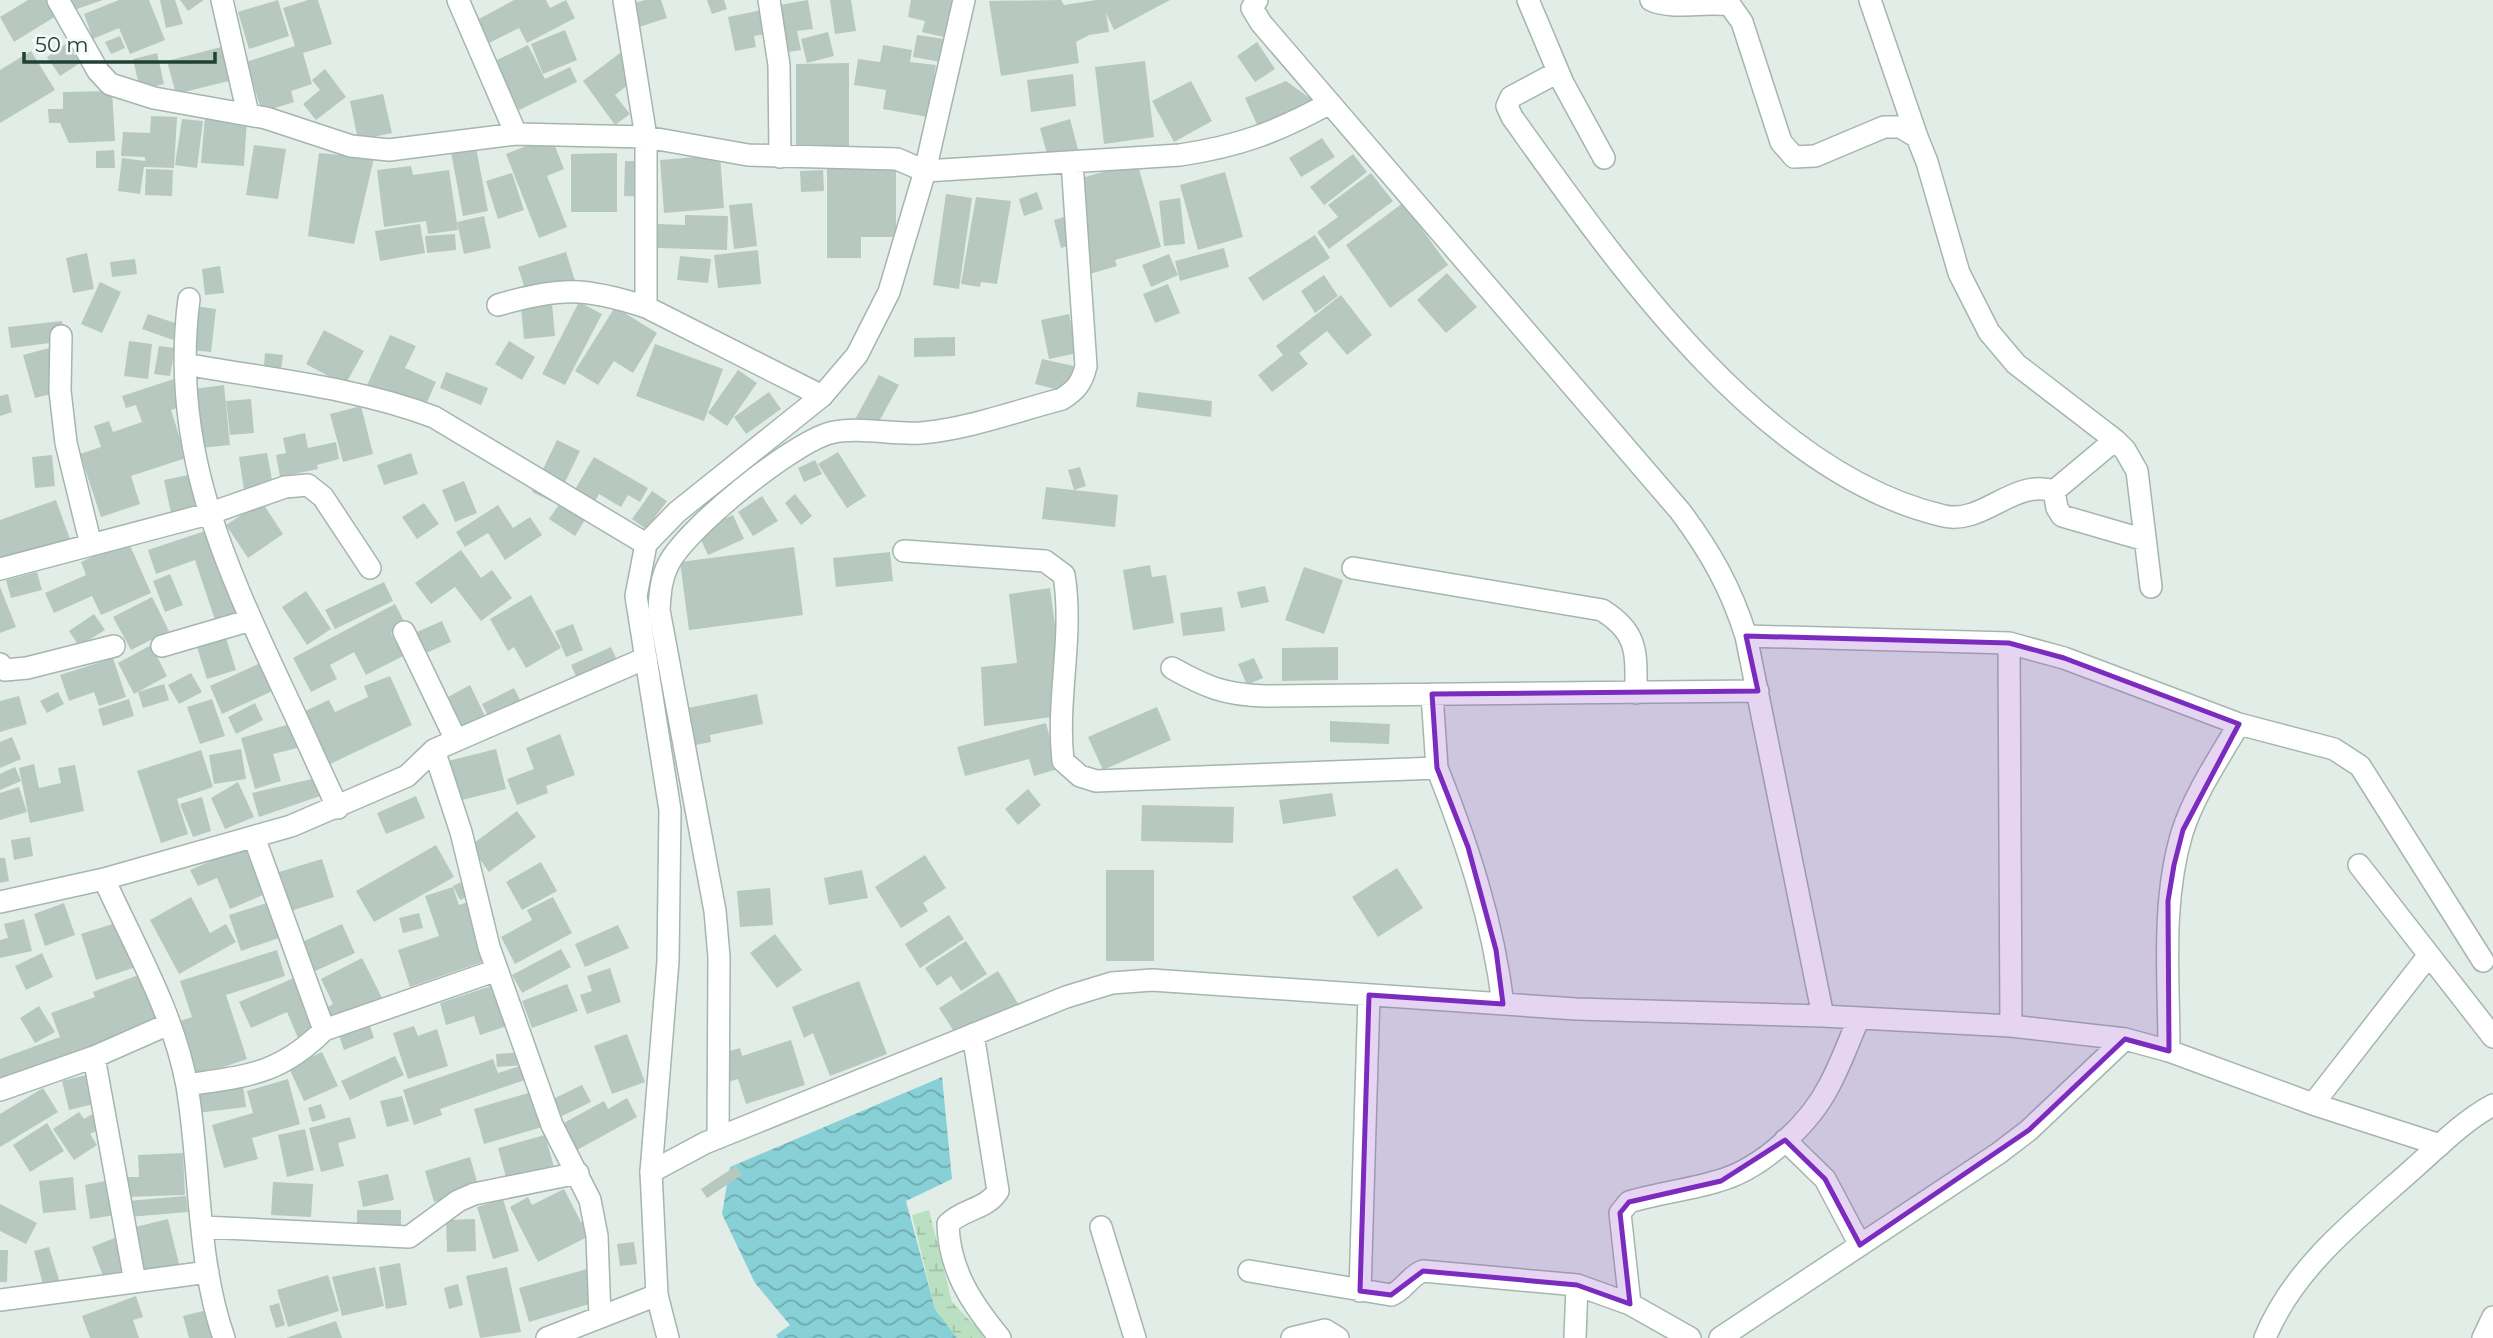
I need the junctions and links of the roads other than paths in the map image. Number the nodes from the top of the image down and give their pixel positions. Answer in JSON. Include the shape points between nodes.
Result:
{"nodes":[{"id":1,"x":58,"y":0,"type":"edge"},
{"id":2,"x":222,"y":0,"type":"edge"},
{"id":3,"x":458,"y":0,"type":"edge"},
{"id":4,"x":624,"y":0,"type":"edge"},
{"id":5,"x":769,"y":0,"type":"edge"},
{"id":6,"x":964,"y":0,"type":"edge"},
{"id":7,"x":1257,"y":0,"type":"edge"},
{"id":8,"x":1528,"y":0,"type":"edge"},
{"id":9,"x":1651,"y":0,"type":"edge"},
{"id":10,"x":1870,"y":0,"type":"edge"},
{"id":11,"x":1739,"y":3,"type":"edge"},
{"id":12,"x":1558,"y":72,"type":"junction"},
{"id":13,"x":1330,"y":103,"type":"junction"},
{"id":14,"x":248,"y":114,"type":"junction"},
{"id":15,"x":516,"y":134,"type":"junction"},
{"id":16,"x":646,"y":137,"type":"junction"},
{"id":17,"x":1917,"y":137,"type":"junction"},
{"id":18,"x":780,"y":157,"type":"junction"},
{"id":19,"x":1604,"y":158,"type":"dead end"},
{"id":20,"x":1072,"y":162,"type":"junction"},
{"id":21,"x":925,"y":171,"type":"junction"},
{"id":22,"x":189,"y":299,"type":"dead end"},
{"id":23,"x":498,"y":305,"type":"dead end"},
{"id":24,"x":646,"y":307,"type":"junction"},
{"id":25,"x":61,"y":336,"type":"dead end"},
{"id":26,"x":185,"y":364,"type":"junction"},
{"id":27,"x":822,"y":396,"type":"junction"},
{"id":28,"x":2115,"y":440,"type":"junction"},
{"id":29,"x":2054,"y":491,"type":"junction"},
{"id":30,"x":208,"y":514,"type":"junction"},
{"id":31,"x":2145,"y":540,"type":"junction"},
{"id":32,"x":646,"y":544,"type":"junction"},
{"id":33,"x":91,"y":545,"type":"junction"},
{"id":34,"x":904,"y":551,"type":"dead end"},
{"id":35,"x":370,"y":568,"type":"dead end"},
{"id":36,"x":1353,"y":568,"type":"dead end"},
{"id":37,"x":0,"y":569,"type":"edge"},
{"id":38,"x":2151,"y":587,"type":"dead end"},
{"id":39,"x":251,"y":620,"type":"junction"},
{"id":40,"x":404,"y":632,"type":"dead end"},
{"id":41,"x":1746,"y":636,"type":"junction"},
{"id":42,"x":2009,"y":643,"type":"junction"},
{"id":43,"x":114,"y":646,"type":"dead end"},
{"id":44,"x":162,"y":646,"type":"dead end"},
{"id":45,"x":646,"y":658,"type":"junction"},
{"id":46,"x":0,"y":664,"type":"edge"},
{"id":47,"x":1172,"y":668,"type":"dead end"},
{"id":48,"x":1758,"y":691,"type":"junction"},
{"id":49,"x":1636,"y":693,"type":"junction"},
{"id":50,"x":1433,"y":694,"type":"junction"},
{"id":51,"x":2239,"y":724,"type":"junction"},
{"id":52,"x":456,"y":740,"type":"junction"},
{"id":53,"x":434,"y":750,"type":"junction"},
{"id":54,"x":1437,"y":768,"type":"junction"},
{"id":55,"x":338,"y":808,"type":"junction"},
{"id":56,"x":254,"y":837,"type":"junction"},
{"id":57,"x":2359,"y":865,"type":"dead end"},
{"id":58,"x":104,"y":879,"type":"junction"},
{"id":59,"x":0,"y":902,"type":"edge"},
{"id":60,"x":2429,"y":955,"type":"junction"},
{"id":61,"x":2483,"y":961,"type":"dead end"},
{"id":62,"x":497,"y":970,"type":"junction"},
{"id":63,"x":1369,"y":995,"type":"junction"},
{"id":64,"x":1503,"y":1004,"type":"junction"},
{"id":65,"x":1823,"y":1016,"type":"junction"},
{"id":66,"x":1858,"y":1020,"type":"junction"},
{"id":67,"x":169,"y":1024,"type":"junction"},
{"id":68,"x":2011,"y":1026,"type":"junction"},
{"id":69,"x":324,"y":1030,"type":"junction"},
{"id":70,"x":973,"y":1034,"type":"junction"},
{"id":71,"x":2493,"y":1037,"type":"edge"},
{"id":72,"x":2125,"y":1040,"type":"junction"},
{"id":73,"x":2169,"y":1051,"type":"junction"},
{"id":74,"x":94,"y":1057,"type":"junction"},
{"id":75,"x":187,"y":1085,"type":"junction"},
{"id":76,"x":0,"y":1090,"type":"edge"},
{"id":77,"x":2313,"y":1104,"type":"junction"},
{"id":78,"x":2493,"y":1105,"type":"edge"},
{"id":79,"x":718,"y":1138,"type":"junction"},
{"id":80,"x":1785,"y":1140,"type":"junction"},
{"id":81,"x":2440,"y":1145,"type":"junction"},
{"id":82,"x":650,"y":1172,"type":"junction"},
{"id":83,"x":578,"y":1173,"type":"junction"},
{"id":84,"x":203,"y":1227,"type":"junction"},
{"id":85,"x":1101,"y":1227,"type":"dead end"},
{"id":86,"x":1860,"y":1245,"type":"junction"},
{"id":87,"x":208,"y":1272,"type":"junction"},
{"id":88,"x":1249,"y":1272,"type":"dead end"},
{"id":89,"x":135,"y":1282,"type":"junction"},
{"id":90,"x":1577,"y":1285,"type":"junction"},
{"id":91,"x":1360,"y":1291,"type":"junction"},
{"id":92,"x":657,"y":1296,"type":"junction"},
{"id":93,"x":0,"y":1300,"type":"edge"},
{"id":94,"x":1630,"y":1304,"type":"junction"},
{"id":95,"x":600,"y":1317,"type":"junction"},
{"id":96,"x":2493,"y":1317,"type":"edge"},
{"id":97,"x":224,"y":1338,"type":"edge"},
{"id":98,"x":547,"y":1338,"type":"edge"},
{"id":99,"x":668,"y":1338,"type":"edge"},
{"id":100,"x":1000,"y":1338,"type":"edge"},
{"id":101,"x":1135,"y":1338,"type":"edge"},
{"id":102,"x":1292,"y":1338,"type":"edge"},
{"id":103,"x":1338,"y":1338,"type":"edge"},
{"id":104,"x":1575,"y":1338,"type":"edge"},
{"id":105,"x":1690,"y":1338,"type":"edge"},
{"id":106,"x":1720,"y":1338,"type":"edge"},
{"id":107,"x":2265,"y":1338,"type":"edge"},
{"id":108,"x":2483,"y":1338,"type":"edge"}],
"edges":[{"from":1,"to":14,"type":"street","via":[[110,84],[154,99]]},
{"from":2,"to":14,"type":"street"},
{"from":3,"to":15,"type":"street"},
{"from":4,"to":16,"type":"street"},
{"from":5,"to":18,"type":"street","via":[[779,65]]},
{"from":6,"to":21,"type":"street"},
{"from":7,"to":13,"type":"street","via":[[1252,8],[1261,23]]},
{"from":8,"to":12,"type":"street"},
{"from":9,"to":11,"type":"street","via":[[1660,5]]},
{"from":10,"to":17,"type":"street"},
{"from":11,"to":17,"type":"street","via":[[1781,142],[1794,157],[1815,156],[1884,127],[1900,127]]},
{"from":12,"to":19,"type":"street"},
{"from":12,"to":29,"type":"street","via":[[1511,97],[1507,106],[1512,117],[1637,286],[1738,395],[1786,439],[1875,491],[1944,516],[1962,519],[2009,497],[2044,488]]},
{"from":13,"to":20,"type":"street","via":[[1253,141],[1217,150]]},
{"from":13,"to":41,"type":"street","via":[[1680,511],[1719,566]]},
{"from":14,"to":15,"type":"street","via":[[326,140],[389,150]]},
{"from":15,"to":16,"type":"street"},
{"from":16,"to":18,"type":"street"},
{"from":16,"to":24,"type":"street"},
{"from":17,"to":28,"type":"street","via":[[1959,273],[1989,332],[2016,364]]},
{"from":18,"to":21,"type":"street","via":[[870,156],[897,159]]},
{"from":20,"to":21,"type":"street"},
{"from":20,"to":79,"type":"street","via":[[1086,366],[1074,391],[1062,399],[951,428],[899,434],[850,431],[816,439],[758,476],[687,540],[661,583],[659,610],[715,911]]},
{"from":21,"to":27,"type":"street","via":[[889,292],[857,355]]},
{"from":22,"to":26,"type":"street"},
{"from":23,"to":24,"type":"street","via":[[561,290],[591,292]]},
{"from":24,"to":27,"type":"street"},
{"from":25,"to":33,"type":"street","via":[[60,391],[66,443]]},
{"from":26,"to":30,"type":"street","via":[[194,451]]},
{"from":26,"to":32,"type":"street","via":[[356,394],[434,417]]},
{"from":27,"to":32,"type":"street","via":[[677,512]]},
{"from":28,"to":29,"type":"street"},
{"from":28,"to":31,"type":"street","via":[[2137,471]]},
{"from":29,"to":31,"type":"street","via":[[2062,516]]},
{"from":30,"to":33,"type":"street"},
{"from":30,"to":35,"type":"street","via":[[285,488],[308,485],[324,497]]},
{"from":30,"to":39,"type":"street"},
{"from":31,"to":38,"type":"street"},
{"from":32,"to":45,"type":"street","via":[[636,596]]},
{"from":33,"to":37,"type":"street"},
{"from":34,"to":54,"type":"street","via":[[1045,561],[1064,575],[1068,601],[1060,734],[1063,761],[1080,776],[1096,781]]},
{"from":36,"to":49,"type":"street","via":[[1602,610],[1620,622],[1631,638]]},
{"from":39,"to":44,"type":"street"},
{"from":39,"to":55,"type":"street"},
{"from":40,"to":52,"type":"street"},
{"from":41,"to":42,"type":"street"},
{"from":41,"to":48,"type":"street"},
{"from":42,"to":51,"type":"street","via":[[2064,658]]},
{"from":42,"to":68,"type":"street"},
{"from":43,"to":46,"type":"street","via":[[27,668],[5,670]]},
{"from":45,"to":52,"type":"street"},
{"from":45,"to":82,"type":"street","via":[[670,822],[668,961]]},
{"from":47,"to":50,"type":"street","via":[[1232,695]]},
{"from":48,"to":49,"type":"street"},
{"from":48,"to":65,"type":"street"},
{"from":49,"to":50,"type":"street"},
{"from":50,"to":54,"type":"street"},
{"from":51,"to":61,"type":"street","via":[[2334,749],[2360,766]]},
{"from":51,"to":73,"type":"street","via":[[2183,830],[2174,865],[2168,901]]},
{"from":52,"to":53,"type":"street"},
{"from":53,"to":55,"type":"street","via":[[407,776]]},
{"from":53,"to":62,"type":"street"},
{"from":54,"to":64,"type":"street","via":[[1468,847],[1496,950]]},
{"from":55,"to":56,"type":"street"},
{"from":56,"to":58,"type":"street"},
{"from":56,"to":69,"type":"street"},
{"from":57,"to":60,"type":"street"},
{"from":58,"to":59,"type":"street"},
{"from":58,"to":67,"type":"street"},
{"from":60,"to":71,"type":"street"},
{"from":60,"to":77,"type":"street"},
{"from":62,"to":69,"type":"street"},
{"from":62,"to":83,"type":"street","via":[[552,1125]]},
{"from":63,"to":64,"type":"street"},
{"from":63,"to":70,"type":"street","via":[[1152,980],[1112,983]]},
{"from":63,"to":91,"type":"street"},
{"from":64,"to":65,"type":"street"},
{"from":65,"to":66,"type":"street"},
{"from":66,"to":68,"type":"street"},
{"from":66,"to":80,"type":"street","via":[[1829,1086]]},
{"from":67,"to":74,"type":"street"},
{"from":67,"to":75,"type":"street"},
{"from":68,"to":72,"type":"street"},
{"from":69,"to":75,"type":"street","via":[[280,1065],[248,1076]]},
{"from":70,"to":79,"type":"street"},
{"from":70,"to":100,"type":"street","via":[[998,1191],[990,1203],[957,1215],[948,1224],[948,1238],[966,1293]]},
{"from":72,"to":73,"type":"street"},
{"from":72,"to":86,"type":"street","via":[[2029,1130]]},
{"from":73,"to":77,"type":"street"},
{"from":74,"to":76,"type":"street"},
{"from":74,"to":89,"type":"street"},
{"from":75,"to":84,"type":"street"},
{"from":77,"to":81,"type":"street"},
{"from":78,"to":81,"type":"street"},
{"from":79,"to":82,"type":"street"},
{"from":80,"to":86,"type":"street","via":[[1825,1179]]},
{"from":80,"to":94,"type":"street","via":[[1721,1181],[1629,1202],[1620,1213]]},
{"from":81,"to":107,"type":"street","via":[[2350,1224],[2297,1281],[2276,1311]]},
{"from":82,"to":92,"type":"street"},
{"from":83,"to":84,"type":"street","via":[[474,1194],[409,1237]]},
{"from":83,"to":95,"type":"street","via":[[590,1200],[597,1236]]},
{"from":84,"to":87,"type":"street"},
{"from":85,"to":101,"type":"street"},
{"from":86,"to":106,"type":"street"},
{"from":87,"to":89,"type":"street"},
{"from":87,"to":97,"type":"street"},
{"from":88,"to":91,"type":"street"},
{"from":89,"to":93,"type":"street"},
{"from":90,"to":91,"type":"street","via":[[1423,1272],[1391,1295]]},
{"from":90,"to":94,"type":"street"},
{"from":90,"to":104,"type":"street"},
{"from":92,"to":95,"type":"street"},
{"from":92,"to":99,"type":"street"},
{"from":94,"to":105,"type":"street"},
{"from":95,"to":98,"type":"street"},
{"from":96,"to":108,"type":"street"},
{"from":102,"to":103,"type":"street","via":[[1325,1329]]}]}
